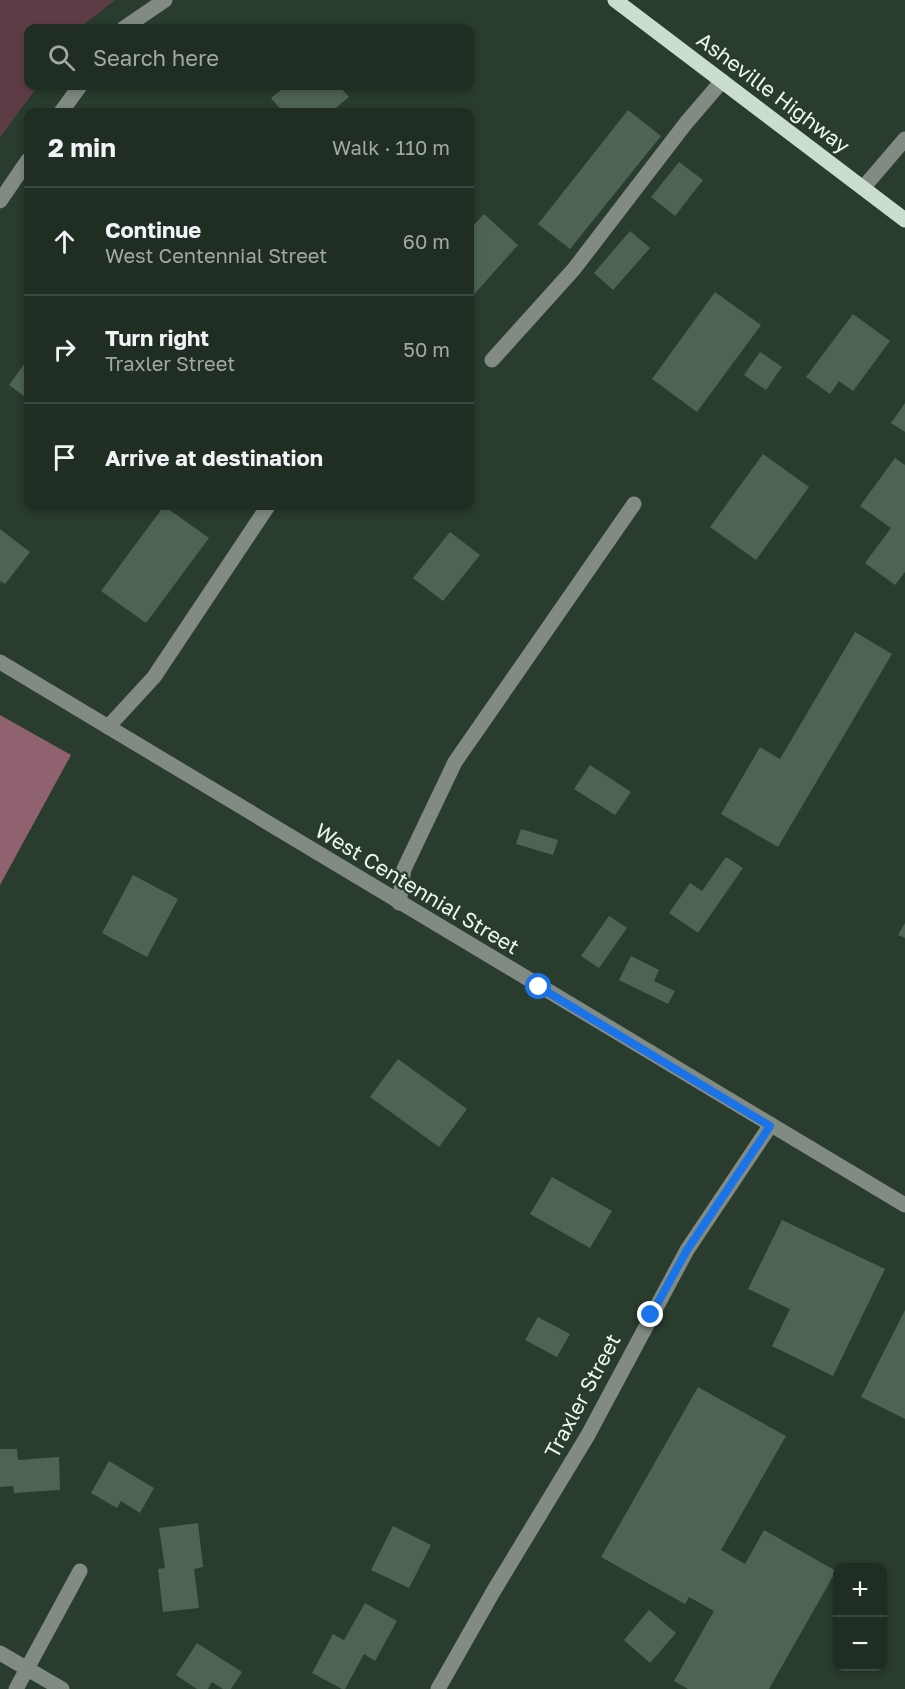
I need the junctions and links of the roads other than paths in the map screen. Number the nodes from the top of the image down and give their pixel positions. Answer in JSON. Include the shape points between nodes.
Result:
{"nodes":[{"id":1,"x":165,"y":0,"type":"edge"},
{"id":2,"x":615,"y":0,"type":"edge"},
{"id":3,"x":130,"y":24,"type":"edge"},
{"id":4,"x":722,"y":81,"type":"junction"},
{"id":5,"x":77,"y":90,"type":"edge"},
{"id":6,"x":64,"y":108,"type":"edge"},
{"id":7,"x":905,"y":138,"type":"edge"},
{"id":8,"x":24,"y":166,"type":"edge"},
{"id":9,"x":863,"y":188,"type":"junction"},
{"id":10,"x":0,"y":201,"type":"edge"},
{"id":11,"x":905,"y":220,"type":"edge"},
{"id":12,"x":492,"y":360,"type":"dead end"},
{"id":13,"x":634,"y":504,"type":"dead end"},
{"id":14,"x":265,"y":510,"type":"edge"},
{"id":15,"x":0,"y":662,"type":"edge"},
{"id":16,"x":108,"y":727,"type":"junction"},
{"id":17,"x":399,"y":903,"type":"junction"},
{"id":18,"x":770,"y":1126,"type":"junction"},
{"id":19,"x":905,"y":1205,"type":"edge"},
{"id":20,"x":80,"y":1571,"type":"dead end"},
{"id":21,"x":0,"y":1653,"type":"edge"},
{"id":22,"x":28,"y":1669,"type":"junction"},
{"id":23,"x":16,"y":1689,"type":"edge"},
{"id":24,"x":62,"y":1689,"type":"edge"},
{"id":25,"x":438,"y":1689,"type":"edge"}],
"edges":[{"from":1,"to":3,"type":"street"},
{"from":2,"to":4,"type":"main road","name":"Asheville Highway"},
{"from":4,"to":9,"type":"main road","name":"Asheville Highway"},
{"from":4,"to":12,"type":"street","via":[[574,269]]},
{"from":5,"to":6,"type":"street"},
{"from":7,"to":9,"type":"street"},
{"from":8,"to":10,"type":"street"},
{"from":9,"to":11,"type":"main road","name":"Asheville Highway"},
{"from":13,"to":17,"type":"street","via":[[455,762],[404,869]]},
{"from":14,"to":16,"type":"street","via":[[154,677]]},
{"from":15,"to":16,"type":"street","name":"West Centennial Street"},
{"from":16,"to":17,"type":"street","name":"West Centennial Street"},
{"from":17,"to":18,"type":"street","name":"West Centennial Street"},
{"from":18,"to":19,"type":"street","name":"West Centennial Street"},
{"from":18,"to":25,"type":"street","name":"Traxler Street","via":[[687,1250],[588,1435]]},
{"from":20,"to":22,"type":"street"},
{"from":21,"to":22,"type":"street"},
{"from":22,"to":23,"type":"street"},
{"from":22,"to":24,"type":"street"}]}
